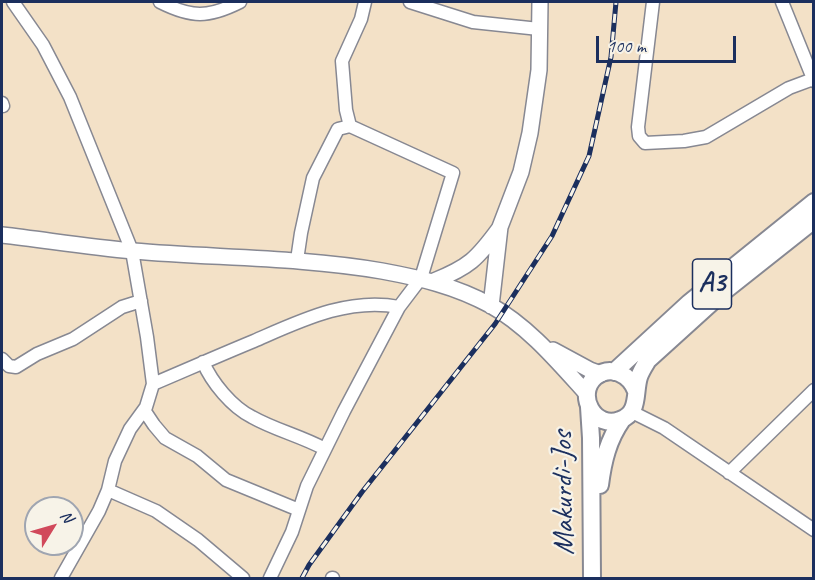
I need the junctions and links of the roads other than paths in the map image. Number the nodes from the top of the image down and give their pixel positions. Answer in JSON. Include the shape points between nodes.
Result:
{"nodes":[{"id":1,"x":13,"y":2,"type":"edge"},
{"id":2,"x":160,"y":2,"type":"edge"},
{"id":3,"x":240,"y":2,"type":"edge"},
{"id":4,"x":365,"y":2,"type":"edge"},
{"id":5,"x":410,"y":2,"type":"edge"},
{"id":6,"x":540,"y":2,"type":"edge"},
{"id":7,"x":653,"y":2,"type":"edge"},
{"id":8,"x":782,"y":2,"type":"edge"},
{"id":9,"x":540,"y":29,"type":"junction"},
{"id":10,"x":813,"y":80,"type":"edge"},
{"id":11,"x":350,"y":126,"type":"junction"},
{"id":12,"x":813,"y":202,"type":"edge"},
{"id":13,"x":813,"y":220,"type":"edge"},
{"id":14,"x":500,"y":226,"type":"junction"},
{"id":15,"x":2,"y":235,"type":"edge"},
{"id":16,"x":132,"y":251,"type":"junction"},
{"id":17,"x":297,"y":260,"type":"junction"},
{"id":18,"x":428,"y":279,"type":"junction"},
{"id":19,"x":141,"y":301,"type":"junction"},
{"id":20,"x":399,"y":306,"type":"junction"},
{"id":21,"x":491,"y":306,"type":"junction"},
{"id":22,"x":540,"y":343,"type":"junction"},
{"id":23,"x":2,"y":359,"type":"edge"},
{"id":24,"x":203,"y":362,"type":"junction"},
{"id":25,"x":608,"y":373,"type":"junction"},
{"id":26,"x":153,"y":384,"type":"junction"},
{"id":27,"x":813,"y":390,"type":"edge"},
{"id":28,"x":636,"y":391,"type":"junction"},
{"id":29,"x":588,"y":401,"type":"junction"},
{"id":30,"x":144,"y":410,"type":"junction"},
{"id":31,"x":627,"y":416,"type":"junction"},
{"id":32,"x":325,"y":449,"type":"junction"},
{"id":33,"x":729,"y":473,"type":"junction"},
{"id":34,"x":108,"y":490,"type":"junction"},
{"id":35,"x":299,"y":510,"type":"junction"},
{"id":36,"x":813,"y":530,"type":"edge"},
{"id":37,"x":61,"y":579,"type":"edge"},
{"id":38,"x":243,"y":579,"type":"edge"},
{"id":39,"x":270,"y":579,"type":"edge"},
{"id":40,"x":592,"y":579,"type":"edge"},
{"id":41,"x":601,"y":579,"type":"edge"}],
"edges":[{"from":1,"to":16,"type":"street","via":[[43,45],[70,97]]},
{"from":2,"to":3,"type":"street","via":[[191,15],[216,13]]},
{"from":4,"to":11,"type":"street","via":[[342,61]]},
{"from":5,"to":9,"type":"street","via":[[473,22]]},
{"from":6,"to":9,"type":"main road"},
{"from":7,"to":10,"type":"street","via":[[638,127],[645,142],[706,137],[789,88]]},
{"from":8,"to":10,"type":"street"},
{"from":9,"to":14,"type":"main road","via":[[530,133],[521,172]]},
{"from":11,"to":17,"type":"street","via":[[338,129],[313,178]]},
{"from":11,"to":18,"type":"street","via":[[453,172]]},
{"from":12,"to":25,"type":"highway","number":"A3"},
{"from":13,"to":28,"type":"highway","number":"A3","via":[[722,293],[648,360]]},
{"from":14,"to":18,"type":"main road","via":[[482,253],[459,271]]},
{"from":14,"to":21,"type":"main road"},
{"from":15,"to":16,"type":"main road"},
{"from":16,"to":17,"type":"main road"},
{"from":16,"to":19,"type":"street"},
{"from":17,"to":18,"type":"main road"},
{"from":18,"to":20,"type":"street"},
{"from":18,"to":21,"type":"main road"},
{"from":19,"to":23,"type":"street","via":[[122,307],[73,339],[16,367]]},
{"from":19,"to":26,"type":"street"},
{"from":20,"to":24,"type":"street","via":[[365,304],[322,313]]},
{"from":20,"to":32,"type":"street"},
{"from":21,"to":22,"type":"main road"},
{"from":22,"to":25,"type":"main road","via":[[579,364]]},
{"from":22,"to":29,"type":"main road"},
{"from":24,"to":26,"type":"street"},
{"from":24,"to":32,"type":"street","via":[[224,393],[252,417]]},
{"from":25,"to":28,"type":"highway","via":[[628,378]]},
{"from":25,"to":29,"type":"highway","number":"A3","via":[[591,382]]},
{"from":26,"to":30,"type":"street"},
{"from":27,"to":33,"type":"street"},
{"from":28,"to":31,"type":"highway","number":"A3","via":[[635,405]]},
{"from":29,"to":31,"type":"highway","via":[[593,414],[606,422]]},
{"from":29,"to":40,"type":"highway","name":"Makurdi-Jos"},
{"from":30,"to":34,"type":"street","via":[[119,452]]},
{"from":30,"to":35,"type":"street","via":[[165,438],[197,456],[226,480]]},
{"from":31,"to":33,"type":"street","via":[[664,428]]},
{"from":31,"to":41,"type":"highway","name":"Makurdi-Jos","number":"A3","via":[[611,438],[602,465]]},
{"from":32,"to":35,"type":"street"},
{"from":33,"to":36,"type":"street"},
{"from":34,"to":37,"type":"street"},
{"from":34,"to":38,"type":"street","via":[[156,511],[198,540]]},
{"from":35,"to":39,"type":"street"}]}
